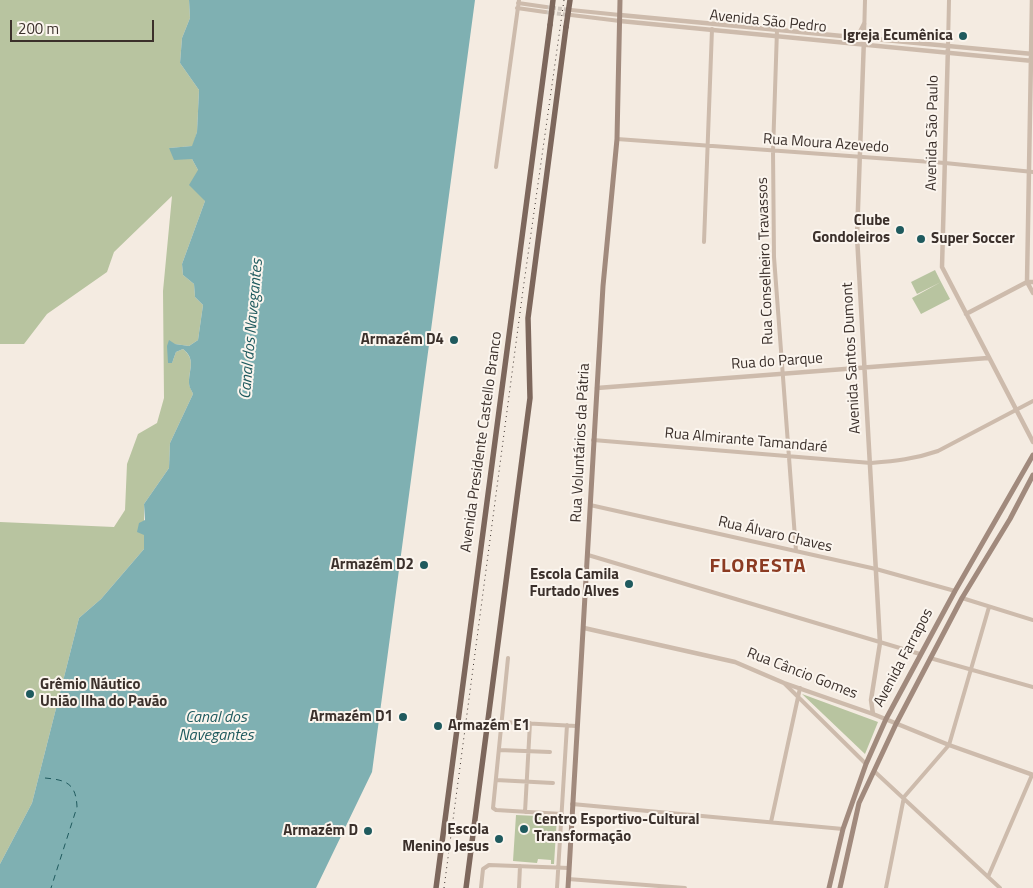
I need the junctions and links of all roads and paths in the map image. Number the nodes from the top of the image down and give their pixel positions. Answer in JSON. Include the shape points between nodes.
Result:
{"nodes":[{"id":1,"x":553,"y":0,"type":"edge"},
{"id":2,"x":570,"y":0,"type":"edge"},
{"id":3,"x":620,"y":0,"type":"edge"},
{"id":4,"x":865,"y":0,"type":"edge"},
{"id":5,"x":949,"y":0,"type":"edge"},
{"id":6,"x":1032,"y":0,"type":"edge"},
{"id":7,"x":518,"y":1,"type":"edge"},
{"id":8,"x":546,"y":7,"type":"tunnel mouth"},
{"id":9,"x":517,"y":8,"type":"junction"},
{"id":10,"x":571,"y":10,"type":"tunnel mouth"},
{"id":11,"x":545,"y":12,"type":"tunnel mouth"},
{"id":12,"x":570,"y":15,"type":"tunnel mouth"},
{"id":13,"x":620,"y":18,"type":"junction"},
{"id":14,"x":864,"y":24,"type":"junction"},
{"id":15,"x":712,"y":30,"type":"junction"},
{"id":16,"x":777,"y":30,"type":"junction"},
{"id":17,"x":777,"y":36,"type":"junction"},
{"id":18,"x":852,"y":37,"type":"junction"},
{"id":19,"x":864,"y":38,"type":"junction"},
{"id":20,"x":864,"y":44,"type":"junction"},
{"id":21,"x":948,"y":46,"type":"junction"},
{"id":22,"x":948,"y":52,"type":"junction"},
{"id":23,"x":1032,"y":54,"type":"edge"},
{"id":24,"x":1032,"y":61,"type":"edge"},
{"id":25,"x":617,"y":140,"type":"junction"},
{"id":26,"x":708,"y":146,"type":"junction"},
{"id":27,"x":773,"y":151,"type":"junction"},
{"id":28,"x":859,"y":157,"type":"junction"},
{"id":29,"x":945,"y":163,"type":"junction"},
{"id":30,"x":496,"y":168,"type":"dead end"},
{"id":31,"x":1030,"y":173,"type":"edge"},
{"id":32,"x":704,"y":242,"type":"dead end"},
{"id":33,"x":1027,"y":282,"type":"junction"},
{"id":34,"x":1033,"y":282,"type":"edge"},
{"id":35,"x":1033,"y":294,"type":"edge"},
{"id":36,"x":966,"y":314,"type":"junction"},
{"id":37,"x":988,"y":358,"type":"junction"},
{"id":38,"x":865,"y":368,"type":"junction"},
{"id":39,"x":783,"y":374,"type":"junction"},
{"id":40,"x":597,"y":388,"type":"junction"},
{"id":41,"x":1033,"y":401,"type":"edge"},
{"id":42,"x":1016,"y":409,"type":"junction"},
{"id":43,"x":593,"y":440,"type":"junction"},
{"id":44,"x":1033,"y":442,"type":"edge"},
{"id":45,"x":1033,"y":454,"type":"edge"},
{"id":46,"x":789,"y":455,"type":"junction"},
{"id":47,"x":871,"y":463,"type":"junction"},
{"id":48,"x":1033,"y":475,"type":"edge"},
{"id":49,"x":590,"y":505,"type":"junction"},
{"id":50,"x":796,"y":552,"type":"junction"},
{"id":51,"x":588,"y":555,"type":"junction"},
{"id":52,"x":876,"y":569,"type":"junction"},
{"id":53,"x":954,"y":591,"type":"junction"},
{"id":54,"x":962,"y":598,"type":"junction"},
{"id":55,"x":989,"y":607,"type":"junction"},
{"id":56,"x":1033,"y":620,"type":"edge"},
{"id":57,"x":584,"y":628,"type":"junction"},
{"id":58,"x":880,"y":643,"type":"junction"},
{"id":59,"x":920,"y":654,"type":"junction"},
{"id":60,"x":508,"y":658,"type":"dead end"},
{"id":61,"x":930,"y":658,"type":"junction"},
{"id":62,"x":971,"y":668,"type":"junction"},
{"id":63,"x":784,"y":683,"type":"junction"},
{"id":64,"x":1033,"y":687,"type":"edge"},
{"id":65,"x":800,"y":688,"type":"junction"},
{"id":66,"x":798,"y":698,"type":"junction"},
{"id":67,"x":873,"y":714,"type":"junction"},
{"id":68,"x":886,"y":719,"type":"junction"},
{"id":69,"x":502,"y":722,"type":"junction"},
{"id":70,"x":530,"y":723,"type":"junction"},
{"id":71,"x":896,"y":724,"type":"junction"},
{"id":72,"x":567,"y":725,"type":"junction"},
{"id":73,"x":576,"y":726,"type":"junction"},
{"id":74,"x":949,"y":745,"type":"junction"},
{"id":75,"x":499,"y":750,"type":"junction"},
{"id":76,"x":528,"y":751,"type":"junction"},
{"id":77,"x":550,"y":752,"type":"dead end"},
{"id":78,"x":866,"y":764,"type":"junction"},
{"id":79,"x":874,"y":771,"type":"junction"},
{"id":80,"x":1033,"y":775,"type":"edge"},
{"id":81,"x":496,"y":780,"type":"junction"},
{"id":82,"x":527,"y":782,"type":"junction"},
{"id":83,"x":553,"y":783,"type":"dead end"},
{"id":84,"x":904,"y":797,"type":"junction"},
{"id":85,"x":572,"y":804,"type":"junction"},
{"id":86,"x":525,"y":812,"type":"junction"},
{"id":87,"x":562,"y":814,"type":"junction"},
{"id":88,"x":771,"y":822,"type":"junction"},
{"id":89,"x":843,"y":829,"type":"junction"},
{"id":90,"x":520,"y":866,"type":"junction"},
{"id":91,"x":558,"y":868,"type":"junction"},
{"id":92,"x":569,"y":868,"type":"junction"},
{"id":93,"x":988,"y":877,"type":"junction"},
{"id":94,"x":568,"y":879,"type":"junction"},
{"id":95,"x":436,"y":888,"type":"edge"},
{"id":96,"x":466,"y":888,"type":"edge"},
{"id":97,"x":481,"y":888,"type":"edge"},
{"id":98,"x":519,"y":888,"type":"edge"},
{"id":99,"x":557,"y":888,"type":"edge"},
{"id":100,"x":568,"y":888,"type":"edge"},
{"id":101,"x":685,"y":888,"type":"edge"},
{"id":102,"x":829,"y":888,"type":"edge"},
{"id":103,"x":840,"y":888,"type":"edge"},
{"id":104,"x":886,"y":888,"type":"edge"},
{"id":105,"x":1000,"y":888,"type":"edge"}],
"edges":[{"from":1,"to":95,"type":"main road","name":"Avenida Presidente Castello Branco","bridge":true},
{"from":2,"to":96,"type":"main road","name":"Avenida Presidente Castello Branco","bridge":true,"via":[[528,318],[530,398]]},
{"from":3,"to":13,"type":"main road","name":"Rua Voluntários da Pátria"},
{"from":4,"to":14,"type":"street","name":"Avenida Santos Dumont"},
{"from":5,"to":21,"type":"street","name":"Avenida São Paulo"},
{"from":6,"to":23,"type":"street"},
{"from":7,"to":8,"type":"street"},
{"from":7,"to":9,"type":"street"},
{"from":9,"to":11,"type":"street"},
{"from":9,"to":30,"type":"street"},
{"from":10,"to":13,"type":"street"},
{"from":12,"to":13,"type":"street"},
{"from":13,"to":15,"type":"street","name":"Avenida São Pedro"},
{"from":13,"to":16,"type":"street","name":"Avenida São Pedro"},
{"from":13,"to":25,"type":"main road","name":"Rua Voluntários da Pátria"},
{"from":14,"to":18,"type":"street"},
{"from":14,"to":19,"type":"street","name":"Avenida Santos Dumont"},
{"from":15,"to":17,"type":"street","name":"Avenida São Pedro"},
{"from":15,"to":26,"type":"street"},
{"from":16,"to":17,"type":"street","name":"Rua Conselheiro Travassos"},
{"from":16,"to":18,"type":"street","name":"Avenida São Pedro"},
{"from":17,"to":20,"type":"street","name":"Avenida São Pedro"},
{"from":17,"to":27,"type":"street","name":"Rua Conselheiro Travassos"},
{"from":18,"to":19,"type":"street","name":"Avenida São Pedro"},
{"from":19,"to":20,"type":"street","name":"Avenida Santos Dumont"},
{"from":19,"to":21,"type":"street","name":"Avenida São Pedro"},
{"from":20,"to":22,"type":"street","name":"Avenida São Pedro"},
{"from":20,"to":28,"type":"street","name":"Avenida Santos Dumont"},
{"from":21,"to":22,"type":"street","name":"Avenida São Paulo"},
{"from":21,"to":23,"type":"street","name":"Avenida São Pedro"},
{"from":22,"to":24,"type":"street","name":"Avenida São Pedro"},
{"from":22,"to":29,"type":"street","name":"Avenida São Paulo"},
{"from":23,"to":24,"type":"street"},
{"from":24,"to":31,"type":"street"},
{"from":25,"to":26,"type":"street","name":"Rua Moura Azevedo"},
{"from":25,"to":40,"type":"main road","name":"Rua Voluntários da Pátria"},
{"from":26,"to":27,"type":"street","name":"Rua Moura Azevedo"},
{"from":26,"to":32,"type":"street"},
{"from":27,"to":28,"type":"street","name":"Rua Moura Azevedo"},
{"from":27,"to":39,"type":"street","name":"Rua Conselheiro Travassos","via":[[774,257]]},
{"from":28,"to":29,"type":"street","name":"Rua Moura Azevedo"},
{"from":28,"to":38,"type":"street","name":"Avenida Santos Dumont","via":[[857,236]]},
{"from":29,"to":31,"type":"street","name":"Rua Moura Azevedo"},
{"from":29,"to":36,"type":"street","name":"Avenida São Paulo","via":[[942,267]]},
{"from":31,"to":33,"type":"street"},
{"from":33,"to":34,"type":"street"},
{"from":33,"to":35,"type":"street"},
{"from":33,"to":36,"type":"street"},
{"from":36,"to":37,"type":"street"},
{"from":37,"to":38,"type":"street","name":"Rua do Parque"},
{"from":37,"to":42,"type":"street"},
{"from":38,"to":39,"type":"street","name":"Rua do Parque"},
{"from":38,"to":47,"type":"street","name":"Avenida Santos Dumont"},
{"from":39,"to":40,"type":"street","name":"Rua do Parque"},
{"from":39,"to":46,"type":"street","name":"Rua Conselheiro Travassos"},
{"from":40,"to":43,"type":"main road","name":"Rua Voluntários da Pátria"},
{"from":41,"to":42,"type":"street","name":"Rua Almirante Tamandaré"},
{"from":42,"to":44,"type":"street"},
{"from":42,"to":47,"type":"street","name":"Rua Almirante Tamandaré","via":[[922,457]]},
{"from":43,"to":46,"type":"street","name":"Rua Almirante Tamandaré"},
{"from":43,"to":49,"type":"main road","name":"Rua Voluntários da Pátria"},
{"from":45,"to":53,"type":"main road","name":"Avenida Farrapos"},
{"from":46,"to":47,"type":"street","name":"Rua Almirante Tamandaré"},
{"from":46,"to":50,"type":"street","name":"Rua Conselheiro Travassos"},
{"from":47,"to":52,"type":"street","name":"Avenida Santos Dumont"},
{"from":48,"to":54,"type":"main road","name":"Avenida Farrapos"},
{"from":49,"to":50,"type":"street","name":"Rua Álvaro Chaves"},
{"from":49,"to":51,"type":"main road","name":"Rua Voluntários da Pátria"},
{"from":50,"to":52,"type":"street","name":"Rua Álvaro Chaves"},
{"from":51,"to":57,"type":"main road","name":"Rua Voluntários da Pátria"},
{"from":51,"to":58,"type":"street"},
{"from":52,"to":53,"type":"street","name":"Rua Álvaro Chaves"},
{"from":52,"to":58,"type":"street","name":"Avenida Santos Dumont"},
{"from":53,"to":59,"type":"main road","name":"Avenida Farrapos"},
{"from":54,"to":55,"type":"street"},
{"from":54,"to":61,"type":"main road","name":"Avenida Farrapos"},
{"from":55,"to":56,"type":"street"},
{"from":55,"to":62,"type":"street"},
{"from":57,"to":63,"type":"street","name":"Rua Câncio Gomes","via":[[735,662]]},
{"from":57,"to":73,"type":"main road","name":"Rua Voluntários da Pátria"},
{"from":58,"to":59,"type":"street"},
{"from":58,"to":67,"type":"street","name":"Avenida Santos Dumont","via":[[870,700]]},
{"from":59,"to":68,"type":"main road","name":"Avenida Farrapos"},
{"from":60,"to":69,"type":"street"},
{"from":61,"to":62,"type":"street"},
{"from":61,"to":71,"type":"main road","name":"Avenida Farrapos"},
{"from":62,"to":64,"type":"street"},
{"from":62,"to":74,"type":"street"},
{"from":63,"to":65,"type":"street","name":"Rua Câncio Gomes"},
{"from":63,"to":66,"type":"street"},
{"from":65,"to":66,"type":"street"},
{"from":65,"to":67,"type":"street","name":"Rua Câncio Gomes"},
{"from":66,"to":78,"type":"street"},
{"from":66,"to":88,"type":"street"},
{"from":67,"to":68,"type":"street","name":"Rua Câncio Gomes"},
{"from":68,"to":71,"type":"street","name":"Rua Câncio Gomes"},
{"from":68,"to":78,"type":"main road","name":"Avenida Farrapos"},
{"from":69,"to":70,"type":"street"},
{"from":69,"to":75,"type":"street"},
{"from":70,"to":72,"type":"street"},
{"from":70,"to":76,"type":"street"},
{"from":71,"to":74,"type":"street","name":"Rua Câncio Gomes"},
{"from":71,"to":79,"type":"main road","name":"Avenida Farrapos"},
{"from":72,"to":73,"type":"street"},
{"from":72,"to":87,"type":"street"},
{"from":73,"to":85,"type":"main road","name":"Rua Voluntários da Pátria"},
{"from":74,"to":80,"type":"street","name":"Rua Câncio Gomes"},
{"from":74,"to":84,"type":"street"},
{"from":75,"to":76,"type":"street"},
{"from":75,"to":81,"type":"street"},
{"from":76,"to":77,"type":"street"},
{"from":76,"to":82,"type":"street"},
{"from":78,"to":89,"type":"main road","name":"Avenida Farrapos"},
{"from":79,"to":84,"type":"street"},
{"from":79,"to":103,"type":"main road","name":"Avenida Farrapos","via":[[859,803]]},
{"from":80,"to":93,"type":"street"},
{"from":81,"to":82,"type":"street"},
{"from":81,"to":86,"type":"street","via":[[493,808]]},
{"from":82,"to":83,"type":"street"},
{"from":82,"to":86,"type":"street"},
{"from":84,"to":93,"type":"street"},
{"from":84,"to":104,"type":"street"},
{"from":85,"to":88,"type":"street"},
{"from":85,"to":92,"type":"main road","name":"Rua Voluntários da Pátria"},
{"from":86,"to":87,"type":"street"},
{"from":87,"to":91,"type":"street"},
{"from":88,"to":89,"type":"street"},
{"from":89,"to":102,"type":"main road","name":"Avenida Farrapos"},
{"from":90,"to":91,"type":"street"},
{"from":90,"to":97,"type":"street","via":[[486,866]]},
{"from":90,"to":98,"type":"street"},
{"from":91,"to":92,"type":"street"},
{"from":91,"to":99,"type":"street"},
{"from":92,"to":94,"type":"main road","name":"Rua Voluntários da Pátria"},
{"from":93,"to":105,"type":"street"},
{"from":94,"to":100,"type":"main road","name":"Rua Voluntários da Pátria"},
{"from":94,"to":101,"type":"street"}]}
